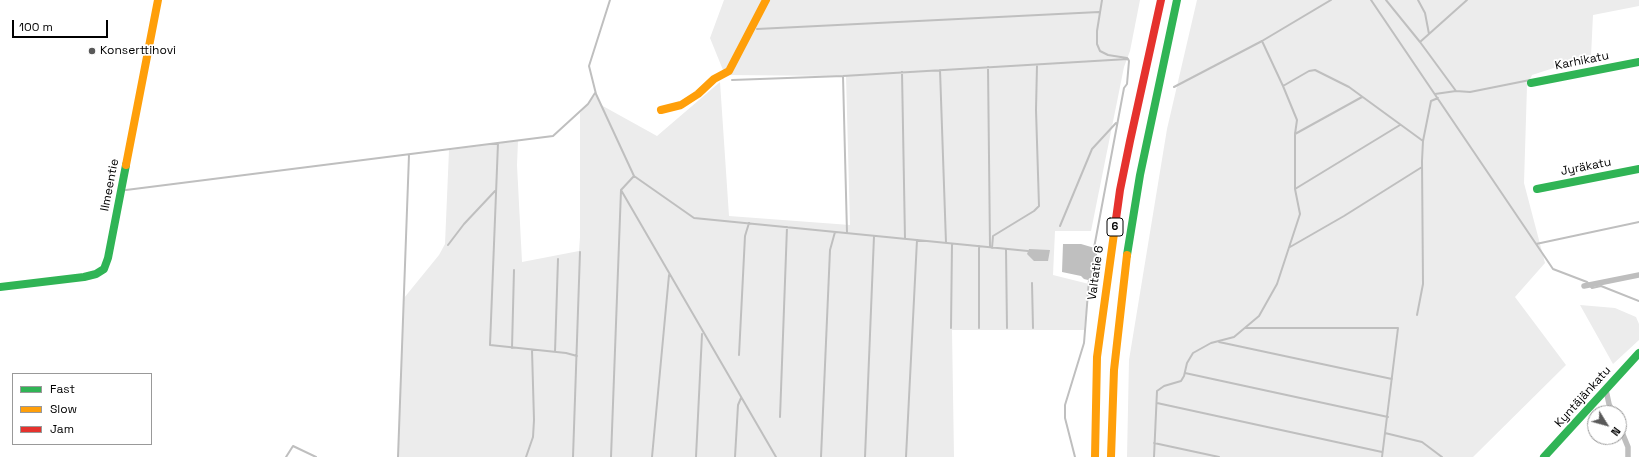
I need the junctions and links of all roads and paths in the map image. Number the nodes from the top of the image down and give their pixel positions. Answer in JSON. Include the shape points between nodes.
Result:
{"nodes":[{"id":1,"x":158,"y":0,"type":"edge"},
{"id":2,"x":766,"y":0,"type":"edge"},
{"id":3,"x":1161,"y":0,"type":"edge"},
{"id":4,"x":1177,"y":0,"type":"edge"},
{"id":5,"x":1639,"y":62,"type":"edge"},
{"id":6,"x":1530,"y":83,"type":"dead end"},
{"id":7,"x":661,"y":110,"type":"dead end"},
{"id":8,"x":1639,"y":168,"type":"edge"},
{"id":9,"x":1537,"y":189,"type":"dead end"},
{"id":10,"x":1639,"y":275,"type":"edge"},
{"id":11,"x":1584,"y":286,"type":"dead end"},
{"id":12,"x":0,"y":287,"type":"edge"},
{"id":13,"x":1639,"y":353,"type":"edge"},
{"id":14,"x":1606,"y":390,"type":"junction"},
{"id":15,"x":1609,"y":405,"type":"edge"},
{"id":16,"x":1626,"y":445,"type":"edge"},
{"id":17,"x":1094,"y":457,"type":"edge"},
{"id":18,"x":1112,"y":457,"type":"edge"},
{"id":19,"x":1544,"y":457,"type":"edge"},
{"id":20,"x":1628,"y":457,"type":"edge"}],
"edges":[{"from":1,"to":12,"type":"main road","name":"Ilmeentie","via":[[104,269],[84,277]]},
{"from":2,"to":7,"type":"main road","via":[[729,71],[714,79],[681,105]]},
{"from":3,"to":17,"type":"main road","name":"Valtatie 6","number":"6","via":[[1120,190],[1097,357]]},
{"from":4,"to":18,"type":"main road","number":"6","via":[[1140,176],[1127,255],[1114,370]]},
{"from":5,"to":6,"type":"main road","name":"Karhikatu"},
{"from":8,"to":9,"type":"main road","name":"Jyräkatu"},
{"from":10,"to":11,"type":"street"},
{"from":13,"to":14,"type":"main road","name":"Kyntäjänkatu"},
{"from":14,"to":15,"type":"street"},
{"from":14,"to":19,"type":"main road","name":"Kyntäjänkatu"},
{"from":16,"to":20,"type":"street"}]}
